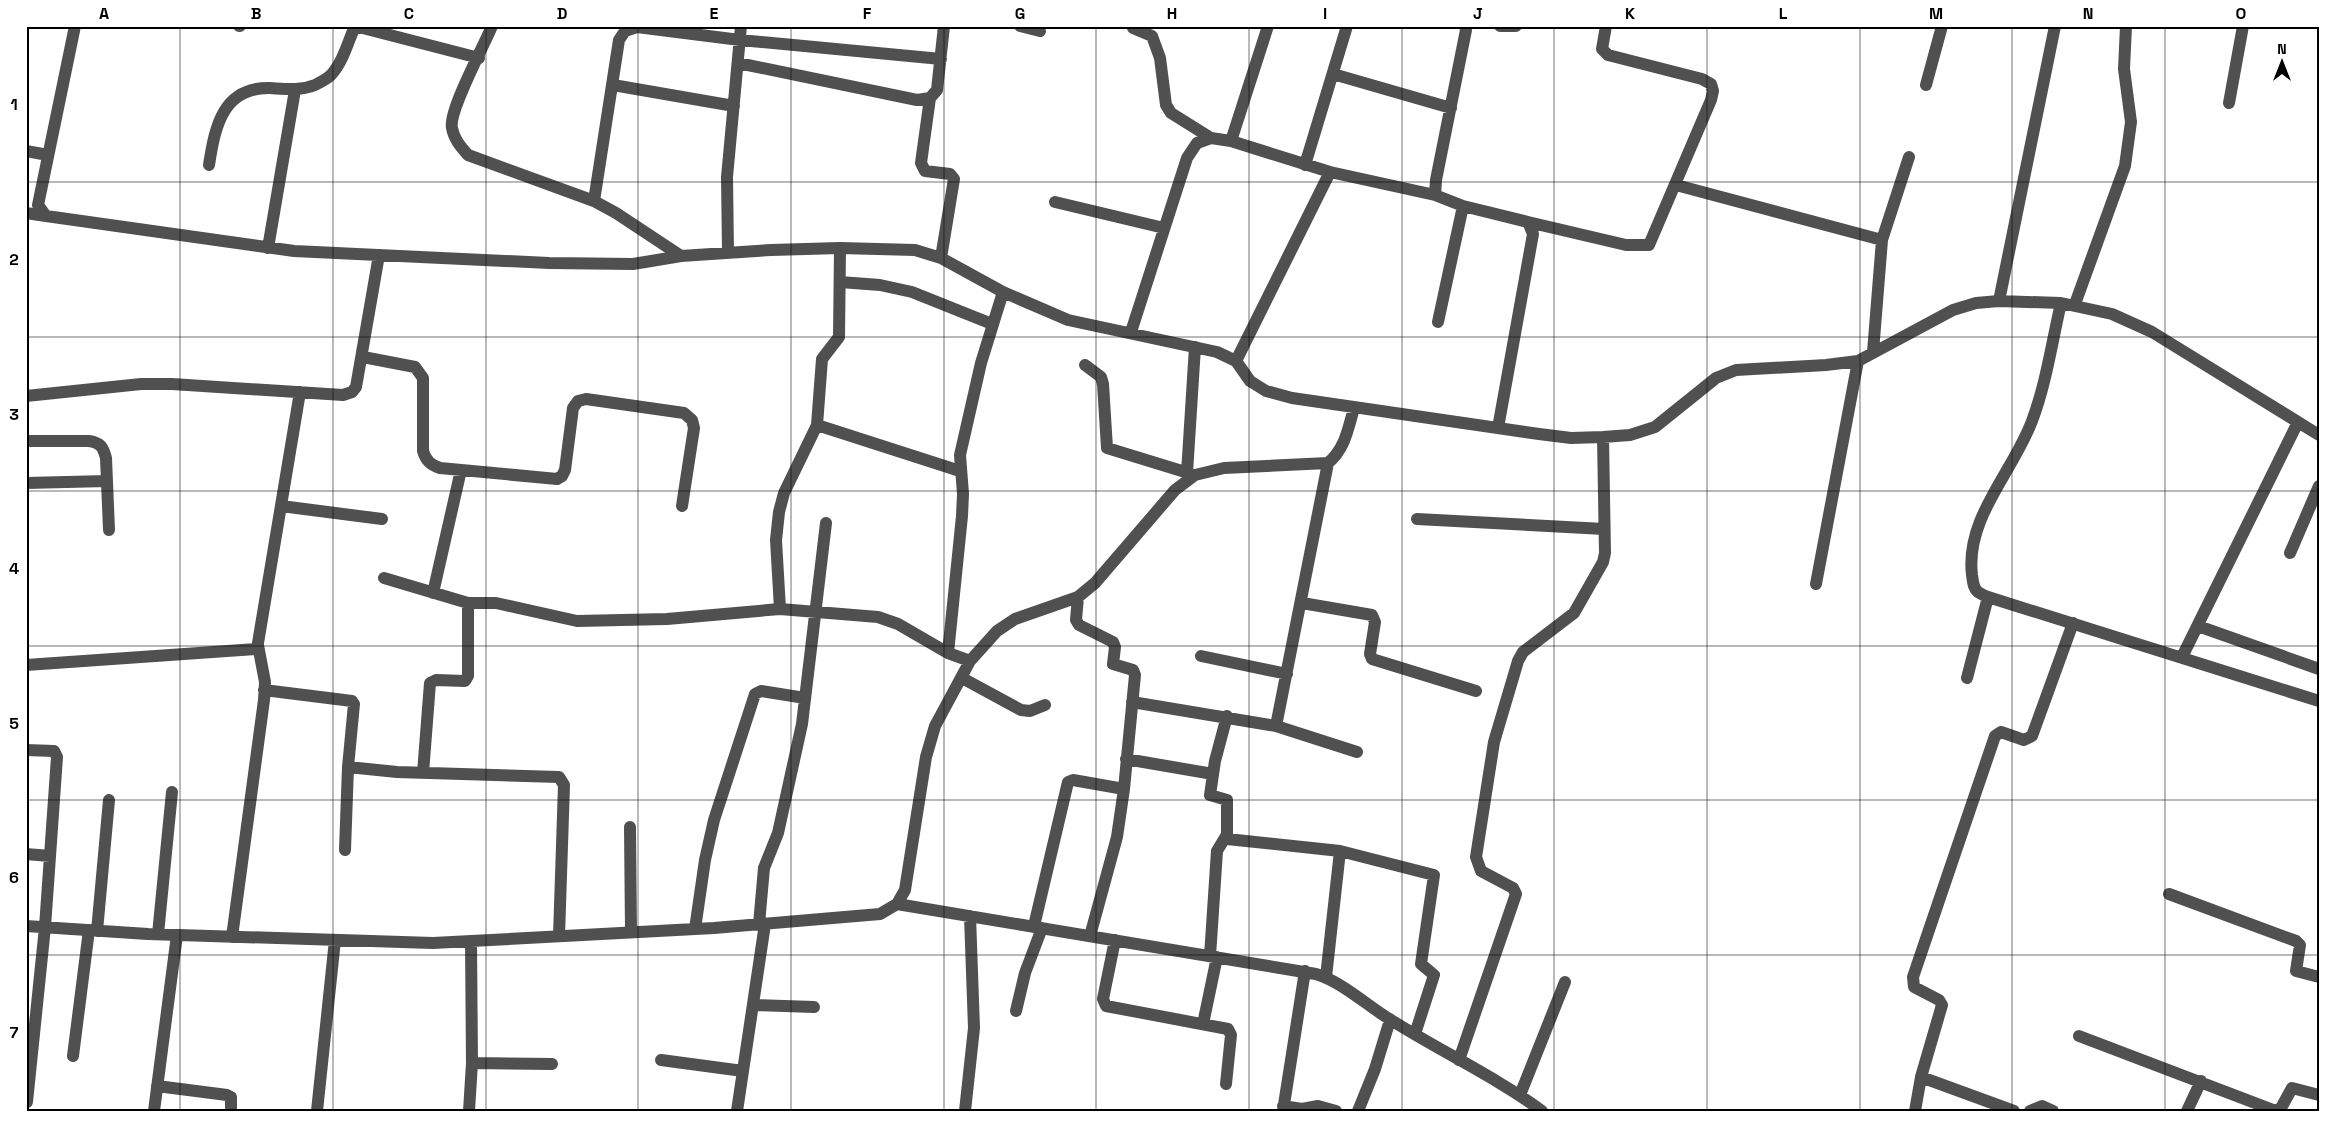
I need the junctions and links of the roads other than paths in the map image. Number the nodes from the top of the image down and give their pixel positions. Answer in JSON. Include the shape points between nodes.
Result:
{"nodes":[{"id":1,"x":74,"y":26,"type":"edge"},
{"id":2,"x":355,"y":26,"type":"edge"},
{"id":3,"x":492,"y":26,"type":"edge"},
{"id":4,"x":741,"y":26,"type":"edge"},
{"id":5,"x":944,"y":26,"type":"edge"},
{"id":6,"x":1020,"y":26,"type":"edge"},
{"id":7,"x":1268,"y":26,"type":"edge"},
{"id":8,"x":1347,"y":26,"type":"edge"},
{"id":9,"x":1465,"y":26,"type":"edge"},
{"id":10,"x":1500,"y":26,"type":"edge"},
{"id":11,"x":1516,"y":26,"type":"edge"},
{"id":12,"x":1606,"y":26,"type":"edge"},
{"id":13,"x":1942,"y":26,"type":"edge"},
{"id":14,"x":2055,"y":26,"type":"edge"},
{"id":15,"x":2126,"y":26,"type":"edge"},
{"id":16,"x":2244,"y":26,"type":"edge"},
{"id":17,"x":1133,"y":28,"type":"dead end"},
{"id":18,"x":1040,"y":31,"type":"dead end"},
{"id":19,"x":740,"y":40,"type":"junction"},
{"id":20,"x":479,"y":58,"type":"junction"},
{"id":21,"x":941,"y":59,"type":"junction"},
{"id":22,"x":738,"y":63,"type":"junction"},
{"id":23,"x":1333,"y":74,"type":"junction"},
{"id":24,"x":613,"y":85,"type":"junction"},
{"id":25,"x":1926,"y":85,"type":"dead end"},
{"id":26,"x":295,"y":90,"type":"junction"},
{"id":27,"x":930,"y":98,"type":"junction"},
{"id":28,"x":2230,"y":103,"type":"dead end"},
{"id":29,"x":734,"y":106,"type":"junction"},
{"id":30,"x":1451,"y":108,"type":"junction"},
{"id":31,"x":1211,"y":138,"type":"junction"},
{"id":32,"x":1231,"y":141,"type":"junction"},
{"id":33,"x":26,"y":151,"type":"edge"},
{"id":34,"x":48,"y":155,"type":"junction"},
{"id":35,"x":1910,"y":157,"type":"dead end"},
{"id":36,"x":209,"y":165,"type":"dead end"},
{"id":37,"x":1305,"y":165,"type":"junction"},
{"id":38,"x":1330,"y":172,"type":"junction"},
{"id":39,"x":1676,"y":185,"type":"junction"},
{"id":40,"x":1435,"y":195,"type":"junction"},
{"id":41,"x":594,"y":202,"type":"junction"},
{"id":42,"x":1055,"y":202,"type":"dead end"},
{"id":43,"x":1463,"y":206,"type":"junction"},
{"id":44,"x":26,"y":213,"type":"edge"},
{"id":45,"x":46,"y":216,"type":"junction"},
{"id":46,"x":1528,"y":222,"type":"junction"},
{"id":47,"x":1164,"y":228,"type":"junction"},
{"id":48,"x":1882,"y":240,"type":"junction"},
{"id":49,"x":268,"y":248,"type":"junction"},
{"id":50,"x":840,"y":248,"type":"junction"},
{"id":51,"x":728,"y":252,"type":"junction"},
{"id":52,"x":379,"y":255,"type":"junction"},
{"id":53,"x":681,"y":256,"type":"junction"},
{"id":54,"x":941,"y":258,"type":"junction"},
{"id":55,"x":840,"y":282,"type":"junction"},
{"id":56,"x":1003,"y":292,"type":"junction"},
{"id":57,"x":1999,"y":301,"type":"junction"},
{"id":58,"x":2061,"y":303,"type":"junction"},
{"id":59,"x":2075,"y":304,"type":"junction"},
{"id":60,"x":1438,"y":322,"type":"dead end"},
{"id":61,"x":992,"y":324,"type":"junction"},
{"id":62,"x":1131,"y":332,"type":"junction"},
{"id":63,"x":1195,"y":347,"type":"junction"},
{"id":64,"x":1873,"y":352,"type":"junction"},
{"id":65,"x":363,"y":357,"type":"junction"},
{"id":66,"x":1236,"y":360,"type":"junction"},
{"id":67,"x":1858,"y":361,"type":"junction"},
{"id":68,"x":1084,"y":365,"type":"dead end"},
{"id":69,"x":300,"y":392,"type":"junction"},
{"id":70,"x":26,"y":396,"type":"edge"},
{"id":71,"x":1354,"y":408,"type":"junction"},
{"id":72,"x":2298,"y":422,"type":"junction"},
{"id":73,"x":817,"y":425,"type":"junction"},
{"id":74,"x":1498,"y":428,"type":"junction"},
{"id":75,"x":2319,"y":435,"type":"edge"},
{"id":76,"x":1603,"y":437,"type":"junction"},
{"id":77,"x":26,"y":441,"type":"edge"},
{"id":78,"x":1328,"y":463,"type":"junction"},
{"id":79,"x":461,"y":470,"type":"junction"},
{"id":80,"x":960,"y":471,"type":"junction"},
{"id":81,"x":1191,"y":474,"type":"junction"},
{"id":82,"x":107,"y":481,"type":"junction"},
{"id":83,"x":26,"y":483,"type":"edge"},
{"id":84,"x":2319,"y":486,"type":"edge"},
{"id":85,"x":281,"y":506,"type":"junction"},
{"id":86,"x":682,"y":506,"type":"dead end"},
{"id":87,"x":382,"y":519,"type":"dead end"},
{"id":88,"x":1417,"y":519,"type":"dead end"},
{"id":89,"x":826,"y":523,"type":"dead end"},
{"id":90,"x":1604,"y":529,"type":"junction"},
{"id":91,"x":110,"y":530,"type":"dead end"},
{"id":92,"x":2290,"y":553,"type":"dead end"},
{"id":93,"x":384,"y":578,"type":"dead end"},
{"id":94,"x":1816,"y":584,"type":"dead end"},
{"id":95,"x":434,"y":593,"type":"junction"},
{"id":96,"x":1078,"y":597,"type":"junction"},
{"id":97,"x":1988,"y":597,"type":"junction"},
{"id":98,"x":468,"y":603,"type":"junction"},
{"id":99,"x":1302,"y":603,"type":"junction"},
{"id":100,"x":780,"y":610,"type":"junction"},
{"id":101,"x":815,"y":612,"type":"junction"},
{"id":102,"x":2073,"y":623,"type":"junction"},
{"id":103,"x":2198,"y":626,"type":"junction"},
{"id":104,"x":258,"y":645,"type":"junction"},
{"id":105,"x":948,"y":653,"type":"junction"},
{"id":106,"x":1201,"y":656,"type":"dead end"},
{"id":107,"x":2182,"y":657,"type":"junction"},
{"id":108,"x":970,"y":661,"type":"junction"},
{"id":109,"x":26,"y":665,"type":"edge"},
{"id":110,"x":2319,"y":669,"type":"edge"},
{"id":111,"x":1287,"y":674,"type":"junction"},
{"id":112,"x":962,"y":678,"type":"junction"},
{"id":113,"x":1967,"y":678,"type":"dead end"},
{"id":114,"x":264,"y":690,"type":"junction"},
{"id":115,"x":1476,"y":691,"type":"dead end"},
{"id":116,"x":805,"y":698,"type":"junction"},
{"id":117,"x":2319,"y":701,"type":"edge"},
{"id":118,"x":1132,"y":702,"type":"junction"},
{"id":119,"x":1045,"y":705,"type":"dead end"},
{"id":120,"x":1227,"y":716,"type":"junction"},
{"id":121,"x":1276,"y":726,"type":"junction"},
{"id":122,"x":26,"y":750,"type":"edge"},
{"id":123,"x":1357,"y":752,"type":"dead end"},
{"id":124,"x":1126,"y":759,"type":"junction"},
{"id":125,"x":348,"y":767,"type":"junction"},
{"id":126,"x":423,"y":773,"type":"junction"},
{"id":127,"x":1213,"y":774,"type":"junction"},
{"id":128,"x":1124,"y":789,"type":"junction"},
{"id":129,"x":172,"y":792,"type":"dead end"},
{"id":130,"x":110,"y":800,"type":"dead end"},
{"id":131,"x":630,"y":827,"type":"dead end"},
{"id":132,"x":1226,"y":836,"type":"junction"},
{"id":133,"x":345,"y":850,"type":"dead end"},
{"id":134,"x":1340,"y":851,"type":"junction"},
{"id":135,"x":26,"y":854,"type":"edge"},
{"id":136,"x":50,"y":856,"type":"junction"},
{"id":137,"x":2169,"y":894,"type":"dead end"},
{"id":138,"x":897,"y":904,"type":"junction"},
{"id":139,"x":970,"y":916,"type":"junction"},
{"id":140,"x":762,"y":924,"type":"junction"},
{"id":141,"x":26,"y":926,"type":"edge"},
{"id":142,"x":45,"y":927,"type":"junction"},
{"id":143,"x":1038,"y":927,"type":"junction"},
{"id":144,"x":695,"y":929,"type":"junction"},
{"id":145,"x":93,"y":930,"type":"junction"},
{"id":146,"x":631,"y":932,"type":"junction"},
{"id":147,"x":158,"y":934,"type":"junction"},
{"id":148,"x":177,"y":935,"type":"junction"},
{"id":149,"x":559,"y":936,"type":"junction"},
{"id":150,"x":1090,"y":936,"type":"junction"},
{"id":151,"x":232,"y":937,"type":"junction"},
{"id":152,"x":335,"y":940,"type":"junction"},
{"id":153,"x":1116,"y":940,"type":"junction"},
{"id":154,"x":471,"y":941,"type":"junction"},
{"id":155,"x":1214,"y":956,"type":"junction"},
{"id":156,"x":1305,"y":972,"type":"junction"},
{"id":157,"x":1326,"y":977,"type":"junction"},
{"id":158,"x":2319,"y":977,"type":"edge"},
{"id":159,"x":1566,"y":982,"type":"dead end"},
{"id":160,"x":753,"y":1005,"type":"junction"},
{"id":161,"x":814,"y":1007,"type":"dead end"},
{"id":162,"x":1016,"y":1011,"type":"dead end"},
{"id":163,"x":1390,"y":1020,"type":"junction"},
{"id":164,"x":1203,"y":1024,"type":"junction"},
{"id":165,"x":1414,"y":1034,"type":"junction"},
{"id":166,"x":2079,"y":1036,"type":"dead end"},
{"id":167,"x":73,"y":1056,"type":"dead end"},
{"id":168,"x":661,"y":1060,"type":"dead end"},
{"id":169,"x":1459,"y":1060,"type":"junction"},
{"id":170,"x":472,"y":1063,"type":"junction"},
{"id":171,"x":552,"y":1064,"type":"dead end"},
{"id":172,"x":743,"y":1071,"type":"junction"},
{"id":173,"x":1921,"y":1077,"type":"junction"},
{"id":174,"x":2201,"y":1082,"type":"junction"},
{"id":175,"x":1226,"y":1084,"type":"dead end"},
{"id":176,"x":157,"y":1086,"type":"junction"},
{"id":177,"x":2319,"y":1094,"type":"edge"},
{"id":178,"x":1520,"y":1095,"type":"junction"},
{"id":179,"x":27,"y":1102,"type":"edge"},
{"id":180,"x":1283,"y":1108,"type":"edge"},
{"id":181,"x":154,"y":1111,"type":"edge"},
{"id":182,"x":231,"y":1111,"type":"edge"},
{"id":183,"x":317,"y":1111,"type":"edge"},
{"id":184,"x":469,"y":1111,"type":"edge"},
{"id":185,"x":736,"y":1111,"type":"edge"},
{"id":186,"x":965,"y":1111,"type":"edge"},
{"id":187,"x":1336,"y":1111,"type":"edge"},
{"id":188,"x":1358,"y":1111,"type":"edge"},
{"id":189,"x":1542,"y":1111,"type":"edge"},
{"id":190,"x":1915,"y":1111,"type":"edge"},
{"id":191,"x":2014,"y":1111,"type":"edge"},
{"id":192,"x":2030,"y":1111,"type":"edge"},
{"id":193,"x":2054,"y":1111,"type":"edge"},
{"id":194,"x":2187,"y":1111,"type":"edge"},
{"id":195,"x":2276,"y":1111,"type":"edge"}],
"edges":[{"from":1,"to":34,"type":"street"},
{"from":2,"to":20,"type":"street"},
{"from":2,"to":26,"type":"street","via":[[332,74],[324,81]]},
{"from":3,"to":20,"type":"street"},
{"from":4,"to":19,"type":"street"},
{"from":5,"to":21,"type":"street"},
{"from":6,"to":18,"type":"street"},
{"from":7,"to":32,"type":"street"},
{"from":8,"to":23,"type":"street"},
{"from":9,"to":30,"type":"street"},
{"from":10,"to":11,"type":"street"},
{"from":12,"to":39,"type":"street","via":[[1602,49],[1608,55],[1702,78],[1711,84],[1711,100]]},
{"from":13,"to":25,"type":"street"},
{"from":14,"to":57,"type":"street"},
{"from":15,"to":59,"type":"street","via":[[2124,69],[2132,122],[2130,145]]},
{"from":16,"to":28,"type":"street"},
{"from":17,"to":31,"type":"street","via":[[1152,36],[1157,45],[1166,105],[1171,113]]},
{"from":19,"to":21,"type":"street"},
{"from":19,"to":22,"type":"street"},
{"from":19,"to":24,"type":"street","via":[[637,27],[625,31],[619,40]]},
{"from":20,"to":41,"type":"street","via":[[454,108],[451,126],[456,142],[468,154]]},
{"from":21,"to":27,"type":"street","via":[[937,90]]},
{"from":22,"to":27,"type":"street","via":[[917,100]]},
{"from":22,"to":29,"type":"street"},
{"from":23,"to":30,"type":"street"},
{"from":23,"to":37,"type":"street"},
{"from":24,"to":29,"type":"street"},
{"from":24,"to":41,"type":"street"},
{"from":26,"to":36,"type":"street","via":[[253,88],[241,92],[229,104],[220,121],[212,142]]},
{"from":26,"to":49,"type":"street"},
{"from":27,"to":54,"type":"street","via":[[921,163],[925,171],[950,174],[954,179]]},
{"from":29,"to":51,"type":"street","via":[[727,177]]},
{"from":30,"to":40,"type":"street"},
{"from":31,"to":32,"type":"street"},
{"from":31,"to":47,"type":"street","via":[[1196,143],[1187,158]]},
{"from":32,"to":37,"type":"street"},
{"from":33,"to":34,"type":"street"},
{"from":34,"to":45,"type":"street","via":[[38,205]]},
{"from":35,"to":48,"type":"street"},
{"from":37,"to":38,"type":"street"},
{"from":38,"to":40,"type":"street"},
{"from":38,"to":66,"type":"street"},
{"from":39,"to":46,"type":"street","via":[[1649,245],[1626,245]]},
{"from":39,"to":48,"type":"street"},
{"from":40,"to":43,"type":"street"},
{"from":41,"to":53,"type":"street"},
{"from":42,"to":47,"type":"street"},
{"from":43,"to":46,"type":"street"},
{"from":43,"to":60,"type":"street"},
{"from":44,"to":45,"type":"street"},
{"from":45,"to":49,"type":"street"},
{"from":46,"to":74,"type":"street","via":[[1533,234],[1531,251]]},
{"from":47,"to":62,"type":"street"},
{"from":48,"to":64,"type":"street"},
{"from":49,"to":52,"type":"street"},
{"from":50,"to":51,"type":"street"},
{"from":50,"to":54,"type":"street","via":[[915,250]]},
{"from":50,"to":55,"type":"street"},
{"from":51,"to":53,"type":"street"},
{"from":52,"to":53,"type":"street","via":[[595,264],[633,264]]},
{"from":52,"to":65,"type":"street"},
{"from":54,"to":56,"type":"street"},
{"from":55,"to":61,"type":"street","via":[[880,285],[912,292]]},
{"from":55,"to":73,"type":"street","via":[[839,337],[822,359]]},
{"from":56,"to":61,"type":"street"},
{"from":56,"to":62,"type":"street","via":[[1068,320]]},
{"from":57,"to":58,"type":"street"},
{"from":57,"to":64,"type":"street","via":[[1953,310]]},
{"from":58,"to":59,"type":"street"},
{"from":58,"to":97,"type":"street","via":[[2033,419],[1983,514],[1974,542],[1973,586]]},
{"from":59,"to":72,"type":"street","via":[[2112,314],[2152,332]]},
{"from":61,"to":80,"type":"street","via":[[960,455]]},
{"from":62,"to":63,"type":"street"},
{"from":63,"to":66,"type":"street"},
{"from":63,"to":81,"type":"street"},
{"from":64,"to":67,"type":"street"},
{"from":65,"to":69,"type":"street","via":[[352,392]]},
{"from":65,"to":79,"type":"street","via":[[415,367],[420,372],[423,378],[425,458],[440,468]]},
{"from":66,"to":71,"type":"street","via":[[1250,381],[1266,391]]},
{"from":67,"to":76,"type":"street","via":[[1736,370],[1710,381],[1655,427],[1630,435]]},
{"from":67,"to":94,"type":"street"},
{"from":68,"to":81,"type":"street","via":[[1101,377],[1103,384],[1107,448]]},
{"from":69,"to":70,"type":"street","via":[[141,384]]},
{"from":69,"to":85,"type":"street"},
{"from":71,"to":74,"type":"street"},
{"from":71,"to":78,"type":"street","via":[[1344,445],[1338,456]]},
{"from":72,"to":75,"type":"street"},
{"from":72,"to":103,"type":"street"},
{"from":73,"to":80,"type":"street"},
{"from":73,"to":100,"type":"street","via":[[784,493],[779,512],[776,540]]},
{"from":74,"to":76,"type":"street","via":[[1571,438]]},
{"from":76,"to":90,"type":"street"},
{"from":77,"to":82,"type":"street","via":[[98,443],[106,458]]},
{"from":78,"to":81,"type":"street","via":[[1224,468]]},
{"from":78,"to":99,"type":"street"},
{"from":79,"to":86,"type":"street","via":[[557,480],[565,470],[573,408],[578,401],[586,399],[684,413],[692,420],[694,428]]},
{"from":79,"to":95,"type":"street"},
{"from":80,"to":105,"type":"street","via":[[962,516]]},
{"from":81,"to":96,"type":"street","via":[[1095,583]]},
{"from":82,"to":83,"type":"street"},
{"from":82,"to":91,"type":"street"},
{"from":84,"to":92,"type":"street"},
{"from":85,"to":87,"type":"street"},
{"from":85,"to":104,"type":"street"},
{"from":88,"to":90,"type":"street"},
{"from":89,"to":101,"type":"street"},
{"from":90,"to":169,"type":"street","via":[[1603,562],[1574,613],[1523,652],[1518,661],[1494,742],[1476,857],[1481,871],[1513,888],[1516,894]]},
{"from":93,"to":95,"type":"street"},
{"from":95,"to":98,"type":"street"},
{"from":96,"to":108,"type":"street","via":[[1016,619],[997,631]]},
{"from":96,"to":118,"type":"street","via":[[1078,625],[1114,642],[1113,664],[1135,672]]},
{"from":97,"to":102,"type":"street"},
{"from":97,"to":113,"type":"street"},
{"from":98,"to":100,"type":"street","via":[[496,603],[593,622]]},
{"from":98,"to":126,"type":"street","via":[[468,676],[465,680],[432,680],[430,683]]},
{"from":99,"to":111,"type":"street"},
{"from":99,"to":115,"type":"street","via":[[1372,615],[1375,622],[1372,659]]},
{"from":100,"to":101,"type":"street"},
{"from":101,"to":105,"type":"street","via":[[878,617],[898,624]]},
{"from":101,"to":116,"type":"street"},
{"from":102,"to":107,"type":"street"},
{"from":102,"to":173,"type":"street","via":[[2032,736],[2024,740],[2001,732],[1995,736],[1914,977],[1914,987],[1942,1004]]},
{"from":103,"to":107,"type":"street"},
{"from":103,"to":110,"type":"street"},
{"from":104,"to":109,"type":"street","via":[[254,651]]},
{"from":104,"to":114,"type":"street"},
{"from":105,"to":108,"type":"street"},
{"from":106,"to":111,"type":"street"},
{"from":107,"to":117,"type":"street"},
{"from":108,"to":112,"type":"street"},
{"from":111,"to":121,"type":"street"},
{"from":112,"to":119,"type":"street","via":[[1021,710],[1030,711]]},
{"from":112,"to":138,"type":"street","via":[[935,726],[926,757],[905,890]]},
{"from":114,"to":125,"type":"street","via":[[352,701],[355,709]]},
{"from":114,"to":151,"type":"street"},
{"from":116,"to":140,"type":"street","via":[[778,833],[764,868]]},
{"from":116,"to":144,"type":"street","via":[[761,691],[755,694],[714,820]]},
{"from":118,"to":120,"type":"street"},
{"from":118,"to":124,"type":"street"},
{"from":120,"to":121,"type":"street"},
{"from":120,"to":127,"type":"street"},
{"from":121,"to":123,"type":"street"},
{"from":122,"to":136,"type":"street","via":[[54,751],[57,757]]},
{"from":124,"to":127,"type":"street"},
{"from":124,"to":128,"type":"street"},
{"from":125,"to":126,"type":"street"},
{"from":125,"to":133,"type":"street"},
{"from":126,"to":149,"type":"street","via":[[560,777],[564,785]]},
{"from":127,"to":132,"type":"street","via":[[1210,795],[1228,802]]},
{"from":128,"to":143,"type":"street","via":[[1073,780],[1068,782]]},
{"from":128,"to":150,"type":"street","via":[[1117,837]]},
{"from":129,"to":147,"type":"street"},
{"from":130,"to":145,"type":"street"},
{"from":131,"to":146,"type":"street"},
{"from":132,"to":134,"type":"street","via":[[1229,840]]},
{"from":132,"to":155,"type":"street","via":[[1217,851]]},
{"from":134,"to":157,"type":"street"},
{"from":134,"to":165,"type":"street","via":[[1434,875],[1420,964],[1434,975]]},
{"from":135,"to":136,"type":"street"},
{"from":136,"to":142,"type":"street"},
{"from":137,"to":158,"type":"street","via":[[2296,941],[2300,945],[2296,971]]},
{"from":138,"to":139,"type":"street"},
{"from":138,"to":140,"type":"street","via":[[880,914]]},
{"from":139,"to":143,"type":"street"},
{"from":139,"to":186,"type":"street","via":[[974,1028]]},
{"from":140,"to":144,"type":"street"},
{"from":140,"to":160,"type":"street"},
{"from":141,"to":142,"type":"street"},
{"from":142,"to":145,"type":"street"},
{"from":142,"to":179,"type":"street"},
{"from":143,"to":150,"type":"street"},
{"from":143,"to":162,"type":"street"},
{"from":144,"to":146,"type":"street"},
{"from":145,"to":147,"type":"street"},
{"from":145,"to":167,"type":"street"},
{"from":146,"to":149,"type":"street"},
{"from":147,"to":148,"type":"street"},
{"from":148,"to":151,"type":"street"},
{"from":148,"to":176,"type":"street"},
{"from":149,"to":154,"type":"street"},
{"from":150,"to":153,"type":"street"},
{"from":151,"to":152,"type":"street"},
{"from":152,"to":154,"type":"street"},
{"from":152,"to":183,"type":"street"},
{"from":153,"to":155,"type":"street"},
{"from":153,"to":164,"type":"street","via":[[1103,999],[1106,1006]]},
{"from":154,"to":170,"type":"street"},
{"from":155,"to":156,"type":"street"},
{"from":155,"to":164,"type":"street"},
{"from":156,"to":157,"type":"street"},
{"from":156,"to":180,"type":"street"},
{"from":157,"to":163,"type":"street"},
{"from":159,"to":178,"type":"street"},
{"from":160,"to":161,"type":"street"},
{"from":160,"to":172,"type":"street"},
{"from":163,"to":165,"type":"street"},
{"from":163,"to":188,"type":"street"},
{"from":164,"to":175,"type":"street","via":[[1230,1031]]},
{"from":165,"to":169,"type":"street"},
{"from":166,"to":174,"type":"street"},
{"from":168,"to":172,"type":"street"},
{"from":169,"to":178,"type":"street"},
{"from":170,"to":171,"type":"street"},
{"from":170,"to":184,"type":"street"},
{"from":172,"to":185,"type":"street"},
{"from":173,"to":190,"type":"street"},
{"from":173,"to":191,"type":"street"},
{"from":174,"to":194,"type":"street"},
{"from":174,"to":195,"type":"street"},
{"from":176,"to":181,"type":"street"},
{"from":176,"to":182,"type":"street","via":[[227,1095],[231,1097]]},
{"from":177,"to":195,"type":"street","via":[[2292,1088]]},
{"from":178,"to":189,"type":"street"},
{"from":180,"to":187,"type":"street","via":[[1318,1106]]},
{"from":192,"to":193,"type":"street","via":[[2042,1106]]}]}
